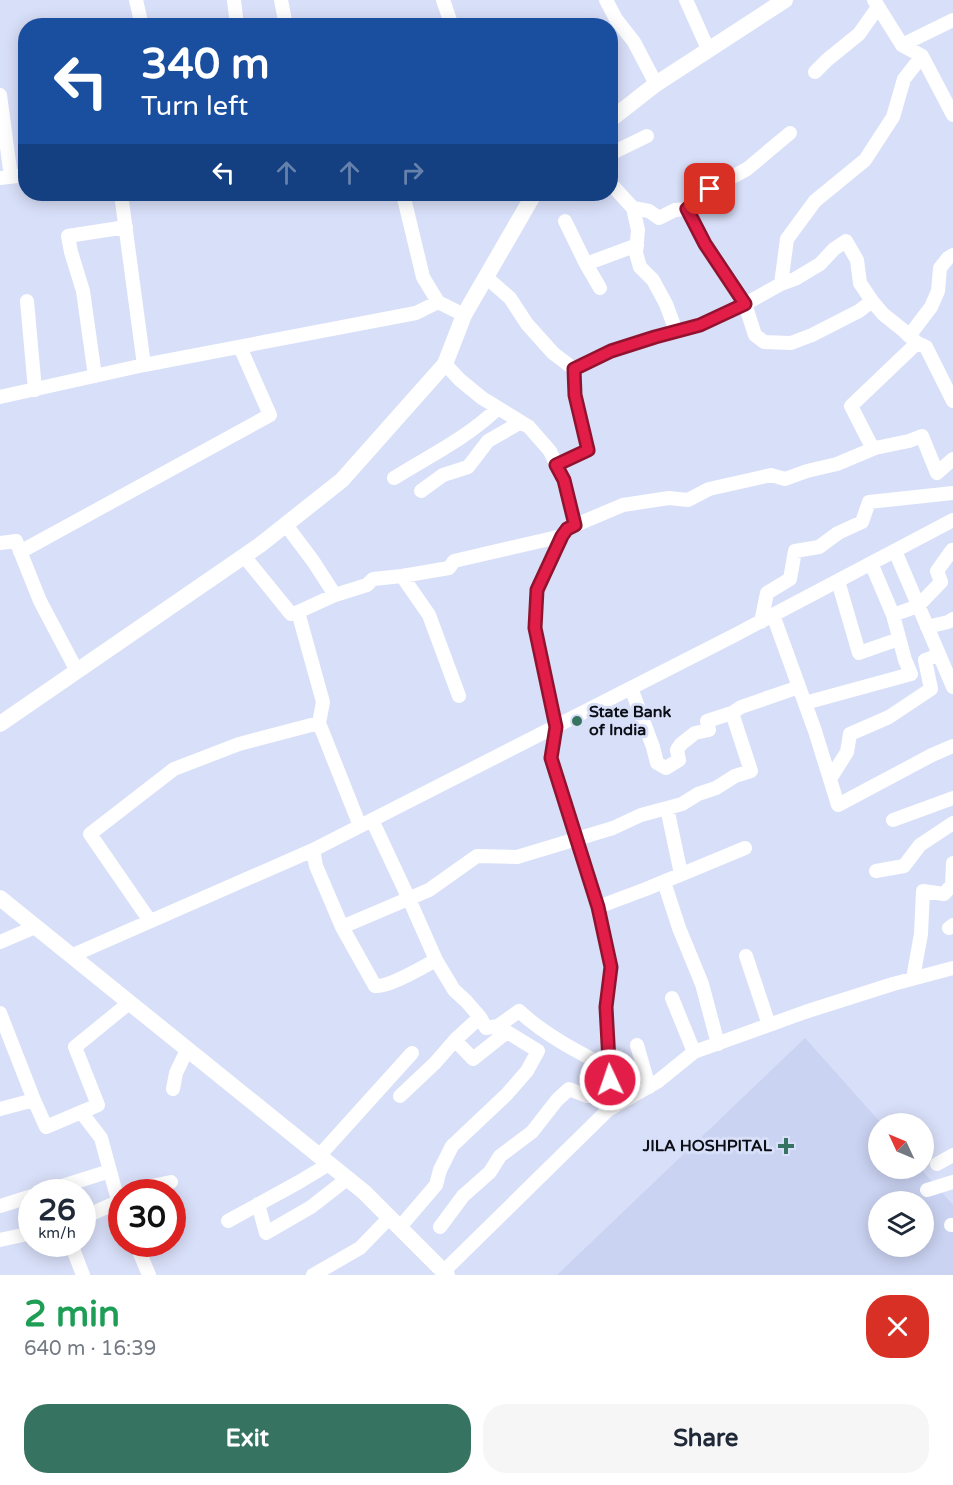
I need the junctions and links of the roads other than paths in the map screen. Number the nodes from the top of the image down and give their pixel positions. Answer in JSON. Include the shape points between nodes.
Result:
{"nodes":[{"id":1,"x":136,"y":0,"type":"edge"},
{"id":2,"x":234,"y":0,"type":"edge"},
{"id":3,"x":281,"y":0,"type":"edge"},
{"id":4,"x":443,"y":0,"type":"edge"},
{"id":5,"x":606,"y":0,"type":"edge"},
{"id":6,"x":686,"y":0,"type":"edge"},
{"id":7,"x":785,"y":0,"type":"edge"},
{"id":8,"x":876,"y":4,"type":"edge"},
{"id":9,"x":140,"y":18,"type":"edge"},
{"id":10,"x":236,"y":18,"type":"edge"},
{"id":11,"x":284,"y":18,"type":"edge"},
{"id":12,"x":449,"y":18,"type":"edge"},
{"id":13,"x":615,"y":18,"type":"edge"},
{"id":14,"x":953,"y":20,"type":"edge"},
{"id":15,"x":618,"y":22,"type":"edge"},
{"id":16,"x":902,"y":45,"type":"junction"},
{"id":17,"x":708,"y":50,"type":"junction"},
{"id":18,"x":922,"y":56,"type":"junction"},
{"id":19,"x":815,"y":72,"type":"dead end"},
{"id":20,"x":656,"y":84,"type":"junction"},
{"id":21,"x":0,"y":95,"type":"edge"},
{"id":22,"x":618,"y":114,"type":"edge"},
{"id":23,"x":953,"y":115,"type":"edge"},
{"id":24,"x":790,"y":133,"type":"dead end"},
{"id":25,"x":647,"y":136,"type":"dead end"},
{"id":26,"x":618,"y":150,"type":"edge"},
{"id":27,"x":5,"y":178,"type":"edge"},
{"id":28,"x":618,"y":192,"type":"edge"},
{"id":29,"x":122,"y":201,"type":"edge"},
{"id":30,"x":404,"y":201,"type":"edge"},
{"id":31,"x":530,"y":201,"type":"edge"},
{"id":32,"x":633,"y":208,"type":"junction"},
{"id":33,"x":687,"y":209,"type":"junction"},
{"id":34,"x":565,"y":221,"type":"dead end"},
{"id":35,"x":126,"y":227,"type":"junction"},
{"id":36,"x":637,"y":245,"type":"junction"},
{"id":37,"x":953,"y":255,"type":"edge"},
{"id":38,"x":586,"y":264,"type":"junction"},
{"id":39,"x":486,"y":277,"type":"junction"},
{"id":40,"x":782,"y":284,"type":"junction"},
{"id":41,"x":600,"y":288,"type":"dead end"},
{"id":42,"x":27,"y":301,"type":"dead end"},
{"id":43,"x":872,"y":301,"type":"junction"},
{"id":44,"x":438,"y":302,"type":"junction"},
{"id":45,"x":745,"y":304,"type":"junction"},
{"id":46,"x":464,"y":315,"type":"junction"},
{"id":47,"x":676,"y":331,"type":"junction"},
{"id":48,"x":913,"y":339,"type":"junction"},
{"id":49,"x":240,"y":347,"type":"junction"},
{"id":50,"x":445,"y":364,"type":"junction"},
{"id":51,"x":144,"y":365,"type":"junction"},
{"id":52,"x":574,"y":369,"type":"junction"},
{"id":53,"x":95,"y":376,"type":"junction"},
{"id":54,"x":35,"y":390,"type":"junction"},
{"id":55,"x":0,"y":398,"type":"edge"},
{"id":56,"x":953,"y":401,"type":"edge"},
{"id":57,"x":498,"y":408,"type":"junction"},
{"id":58,"x":521,"y":422,"type":"junction"},
{"id":59,"x":873,"y":449,"type":"junction"},
{"id":60,"x":953,"y":459,"type":"edge"},
{"id":61,"x":556,"y":465,"type":"junction"},
{"id":62,"x":394,"y":478,"type":"dead end"},
{"id":63,"x":421,"y":491,"type":"dead end"},
{"id":64,"x":953,"y":493,"type":"edge"},
{"id":65,"x":953,"y":520,"type":"edge"},
{"id":66,"x":286,"y":525,"type":"junction"},
{"id":67,"x":575,"y":525,"type":"junction"},
{"id":68,"x":562,"y":536,"type":"junction"},
{"id":69,"x":0,"y":543,"type":"edge"},
{"id":70,"x":952,"y":550,"type":"edge"},
{"id":71,"x":895,"y":551,"type":"junction"},
{"id":72,"x":20,"y":552,"type":"junction"},
{"id":73,"x":244,"y":556,"type":"junction"},
{"id":74,"x":871,"y":564,"type":"junction"},
{"id":75,"x":402,"y":576,"type":"junction"},
{"id":76,"x":838,"y":581,"type":"junction"},
{"id":77,"x":335,"y":594,"type":"junction"},
{"id":78,"x":918,"y":606,"type":"junction"},
{"id":79,"x":298,"y":612,"type":"junction"},
{"id":80,"x":893,"y":615,"type":"junction"},
{"id":81,"x":767,"y":618,"type":"junction"},
{"id":82,"x":953,"y":619,"type":"edge"},
{"id":83,"x":927,"y":627,"type":"junction"},
{"id":84,"x":899,"y":639,"type":"junction"},
{"id":85,"x":939,"y":655,"type":"junction"},
{"id":86,"x":77,"y":671,"type":"junction"},
{"id":87,"x":799,"y":687,"type":"junction"},
{"id":88,"x":953,"y":687,"type":"edge"},
{"id":89,"x":631,"y":688,"type":"junction"},
{"id":90,"x":459,"y":696,"type":"dead end"},
{"id":91,"x":805,"y":703,"type":"junction"},
{"id":92,"x":732,"y":713,"type":"junction"},
{"id":93,"x":320,"y":723,"type":"junction"},
{"id":94,"x":0,"y":724,"type":"edge"},
{"id":95,"x":556,"y":727,"type":"junction"},
{"id":96,"x":953,"y":746,"type":"edge"},
{"id":97,"x":830,"y":779,"type":"junction"},
{"id":98,"x":953,"y":798,"type":"edge"},
{"id":99,"x":666,"y":808,"type":"junction"},
{"id":100,"x":893,"y":820,"type":"dead end"},
{"id":101,"x":366,"y":823,"type":"junction"},
{"id":102,"x":953,"y":823,"type":"edge"},
{"id":103,"x":577,"y":839,"type":"junction"},
{"id":104,"x":745,"y":848,"type":"dead end"},
{"id":105,"x":313,"y":850,"type":"junction"},
{"id":106,"x":953,"y":863,"type":"edge"},
{"id":107,"x":876,"y":871,"type":"dead end"},
{"id":108,"x":681,"y":874,"type":"junction"},
{"id":109,"x":664,"y":882,"type":"junction"},
{"id":110,"x":0,"y":898,"type":"edge"},
{"id":111,"x":409,"y":899,"type":"junction"},
{"id":112,"x":598,"y":907,"type":"junction"},
{"id":113,"x":150,"y":921,"type":"junction"},
{"id":114,"x":35,"y":927,"type":"junction"},
{"id":115,"x":342,"y":927,"type":"junction"},
{"id":116,"x":0,"y":942,"type":"edge"},
{"id":117,"x":71,"y":956,"type":"junction"},
{"id":118,"x":746,"y":956,"type":"dead end"},
{"id":119,"x":436,"y":960,"type":"junction"},
{"id":120,"x":953,"y":968,"type":"edge"},
{"id":121,"x":913,"y":978,"type":"junction"},
{"id":122,"x":672,"y":998,"type":"dead end"},
{"id":123,"x":129,"y":1002,"type":"junction"},
{"id":124,"x":0,"y":1013,"type":"edge"},
{"id":125,"x":480,"y":1017,"type":"junction"},
{"id":126,"x":769,"y":1025,"type":"junction"},
{"id":127,"x":454,"y":1040,"type":"junction"},
{"id":128,"x":718,"y":1044,"type":"junction"},
{"id":129,"x":638,"y":1045,"type":"dead end"},
{"id":130,"x":187,"y":1050,"type":"junction"},
{"id":131,"x":694,"y":1052,"type":"junction"},
{"id":132,"x":412,"y":1053,"type":"dead end"},
{"id":133,"x":609,"y":1068,"type":"junction"},
{"id":134,"x":649,"y":1087,"type":"junction"},
{"id":135,"x":173,"y":1089,"type":"dead end"},
{"id":136,"x":400,"y":1096,"type":"dead end"},
{"id":137,"x":34,"y":1100,"type":"junction"},
{"id":138,"x":0,"y":1109,"type":"edge"},
{"id":139,"x":608,"y":1110,"type":"junction"},
{"id":140,"x":81,"y":1112,"type":"junction"},
{"id":141,"x":953,"y":1155,"type":"edge"},
{"id":142,"x":324,"y":1160,"type":"junction"},
{"id":143,"x":938,"y":1164,"type":"dead end"},
{"id":144,"x":110,"y":1171,"type":"junction"},
{"id":145,"x":84,"y":1179,"type":"edge"},
{"id":146,"x":113,"y":1179,"type":"edge"},
{"id":147,"x":347,"y":1179,"type":"junction"},
{"id":148,"x":953,"y":1182,"type":"edge"},
{"id":149,"x":927,"y":1190,"type":"dead end"},
{"id":150,"x":18,"y":1200,"type":"edge"},
{"id":151,"x":258,"y":1204,"type":"junction"},
{"id":152,"x":0,"y":1206,"type":"edge"},
{"id":153,"x":228,"y":1221,"type":"dead end"},
{"id":154,"x":395,"y":1222,"type":"junction"},
{"id":155,"x":440,"y":1227,"type":"dead end"},
{"id":156,"x":18,"y":1236,"type":"edge"},
{"id":157,"x":0,"y":1240,"type":"edge"},
{"id":158,"x":76,"y":1257,"type":"edge"},
{"id":159,"x":141,"y":1257,"type":"edge"},
{"id":160,"x":446,"y":1273,"type":"edge"},
{"id":161,"x":83,"y":1275,"type":"edge"},
{"id":162,"x":149,"y":1275,"type":"edge"},
{"id":163,"x":313,"y":1275,"type":"edge"}],
"edges":[{"from":1,"to":9,"type":"street"},
{"from":2,"to":10,"type":"street"},
{"from":3,"to":11,"type":"street"},
{"from":4,"to":12,"type":"street"},
{"from":5,"to":13,"type":"street"},
{"from":6,"to":17,"type":"street"},
{"from":7,"to":17,"type":"main road"},
{"from":8,"to":16,"type":"street"},
{"from":8,"to":19,"type":"street","via":[[859,34]]},
{"from":14,"to":16,"type":"street"},
{"from":15,"to":20,"type":"street","via":[[634,42]]},
{"from":16,"to":18,"type":"street"},
{"from":17,"to":20,"type":"main road"},
{"from":18,"to":23,"type":"street"},
{"from":18,"to":40,"type":"street","via":[[904,79],[893,117],[865,160],[814,201],[787,239]]},
{"from":20,"to":22,"type":"main road"},
{"from":21,"to":27,"type":"street"},
{"from":24,"to":33,"type":"street","via":[[747,170],[710,189]]},
{"from":25,"to":26,"type":"street"},
{"from":28,"to":32,"type":"street"},
{"from":29,"to":35,"type":"street"},
{"from":30,"to":44,"type":"street","via":[[423,277]]},
{"from":31,"to":39,"type":"main road"},
{"from":32,"to":33,"type":"street","via":[[659,218]]},
{"from":32,"to":36,"type":"street"},
{"from":33,"to":45,"type":"street"},
{"from":34,"to":38,"type":"street"},
{"from":35,"to":51,"type":"street"},
{"from":35,"to":53,"type":"street","via":[[68,236],[83,291]]},
{"from":36,"to":38,"type":"street"},
{"from":36,"to":47,"type":"street","via":[[640,267],[653,280]]},
{"from":37,"to":48,"type":"street","via":[[940,268],[938,291]]},
{"from":38,"to":41,"type":"street"},
{"from":39,"to":46,"type":"main road"},
{"from":39,"to":52,"type":"street","via":[[510,298],[553,353]]},
{"from":40,"to":43,"type":"street","via":[[820,264],[846,242],[857,260],[860,283]]},
{"from":40,"to":45,"type":"street"},
{"from":42,"to":54,"type":"street"},
{"from":43,"to":45,"type":"street","via":[[791,343],[764,342],[755,334]]},
{"from":43,"to":48,"type":"street"},
{"from":44,"to":46,"type":"street"},
{"from":44,"to":49,"type":"street","via":[[416,313]]},
{"from":45,"to":47,"type":"street","via":[[700,325]]},
{"from":46,"to":50,"type":"main road"},
{"from":47,"to":52,"type":"street","via":[[611,351]]},
{"from":48,"to":56,"type":"street","via":[[926,347]]},
{"from":48,"to":59,"type":"street","via":[[851,406]]},
{"from":49,"to":51,"type":"street"},
{"from":49,"to":72,"type":"street","via":[[270,415]]},
{"from":50,"to":57,"type":"street"},
{"from":50,"to":66,"type":"main road","via":[[342,480]]},
{"from":51,"to":53,"type":"street"},
{"from":52,"to":61,"type":"street","via":[[575,395],[588,450]]},
{"from":53,"to":54,"type":"street"},
{"from":54,"to":55,"type":"street"},
{"from":57,"to":58,"type":"street"},
{"from":57,"to":62,"type":"street","via":[[458,440]]},
{"from":58,"to":61,"type":"street","via":[[550,451]]},
{"from":58,"to":63,"type":"street","via":[[488,441],[468,467],[443,475]]},
{"from":59,"to":60,"type":"street","via":[[922,436],[937,473]]},
{"from":59,"to":67,"type":"street","via":[[785,479],[771,475],[709,489],[688,500],[669,498],[624,505]]},
{"from":61,"to":67,"type":"street","via":[[564,480]]},
{"from":64,"to":81,"type":"street","via":[[869,502],[862,522],[837,533],[819,547],[795,551],[790,579],[767,593]]},
{"from":65,"to":71,"type":"street"},
{"from":66,"to":73,"type":"main road"},
{"from":66,"to":77,"type":"street"},
{"from":67,"to":68,"type":"street"},
{"from":68,"to":75,"type":"street","via":[[454,561],[449,568]]},
{"from":68,"to":95,"type":"street","via":[[537,590],[535,628]]},
{"from":69,"to":72,"type":"street","via":[[15,541]]},
{"from":70,"to":78,"type":"street","via":[[937,571],[941,582]]},
{"from":71,"to":74,"type":"street"},
{"from":71,"to":78,"type":"street"},
{"from":72,"to":86,"type":"street","via":[[40,601]]},
{"from":73,"to":79,"type":"street","via":[[291,614]]},
{"from":73,"to":86,"type":"main road"},
{"from":74,"to":76,"type":"street"},
{"from":74,"to":80,"type":"street"},
{"from":75,"to":77,"type":"street","via":[[373,579],[367,585]]},
{"from":75,"to":90,"type":"street","via":[[429,615]]},
{"from":76,"to":81,"type":"street"},
{"from":76,"to":84,"type":"street","via":[[859,653]]},
{"from":77,"to":79,"type":"street"},
{"from":78,"to":80,"type":"street"},
{"from":78,"to":83,"type":"street"},
{"from":79,"to":93,"type":"street","via":[[323,702]]},
{"from":80,"to":84,"type":"street"},
{"from":81,"to":87,"type":"street"},
{"from":81,"to":89,"type":"street"},
{"from":82,"to":83,"type":"street"},
{"from":83,"to":85,"type":"street"},
{"from":84,"to":91,"type":"street","via":[[911,674]]},
{"from":85,"to":88,"type":"street"},
{"from":85,"to":97,"type":"street","via":[[925,660],[932,688],[889,717],[850,734],[847,752]]},
{"from":86,"to":94,"type":"main road"},
{"from":87,"to":91,"type":"street"},
{"from":87,"to":92,"type":"street"},
{"from":89,"to":92,"type":"street","via":[[657,763],[666,768],[679,760],[677,750],[681,744],[695,733],[709,730],[707,721]]},
{"from":89,"to":95,"type":"street"},
{"from":91,"to":97,"type":"street"},
{"from":92,"to":99,"type":"street","via":[[751,771]]},
{"from":93,"to":101,"type":"street"},
{"from":93,"to":113,"type":"street","via":[[239,744],[174,769],[90,834]]},
{"from":95,"to":101,"type":"street"},
{"from":95,"to":103,"type":"street","via":[[551,758]]},
{"from":96,"to":97,"type":"street","via":[[837,805]]},
{"from":98,"to":100,"type":"street"},
{"from":99,"to":103,"type":"street"},
{"from":99,"to":108,"type":"street"},
{"from":101,"to":105,"type":"street"},
{"from":101,"to":111,"type":"street"},
{"from":102,"to":107,"type":"street","via":[[920,845],[904,866]]},
{"from":103,"to":111,"type":"street","via":[[517,857],[477,856],[429,890]]},
{"from":103,"to":112,"type":"street"},
{"from":104,"to":108,"type":"street"},
{"from":105,"to":113,"type":"street"},
{"from":105,"to":115,"type":"street"},
{"from":106,"to":121,"type":"street","via":[[952,885],[944,894],[923,891]]},
{"from":108,"to":109,"type":"street"},
{"from":109,"to":112,"type":"street"},
{"from":109,"to":128,"type":"street","via":[[702,984]]},
{"from":110,"to":114,"type":"main road"},
{"from":111,"to":115,"type":"street"},
{"from":111,"to":119,"type":"street"},
{"from":112,"to":133,"type":"street","via":[[611,967],[606,1007]]},
{"from":113,"to":117,"type":"street"},
{"from":114,"to":116,"type":"street"},
{"from":114,"to":117,"type":"main road"},
{"from":115,"to":119,"type":"street","via":[[375,986],[381,987]]},
{"from":117,"to":123,"type":"main road"},
{"from":118,"to":126,"type":"street"},
{"from":119,"to":125,"type":"street","via":[[454,990]]},
{"from":120,"to":121,"type":"street"},
{"from":121,"to":126,"type":"street"},
{"from":122,"to":131,"type":"street"},
{"from":123,"to":130,"type":"main road"},
{"from":123,"to":140,"type":"street","via":[[75,1047],[98,1105]]},
{"from":124,"to":137,"type":"street"},
{"from":125,"to":127,"type":"street"},
{"from":125,"to":133,"type":"street","via":[[486,1028],[498,1026],[519,1011],[573,1049]]},
{"from":126,"to":128,"type":"street"},
{"from":127,"to":136,"type":"street"},
{"from":127,"to":154,"type":"street","via":[[473,1059],[507,1032],[538,1051],[507,1094],[452,1146],[436,1185]]},
{"from":128,"to":131,"type":"street"},
{"from":129,"to":134,"type":"street"},
{"from":130,"to":135,"type":"street"},
{"from":130,"to":142,"type":"main road"},
{"from":131,"to":134,"type":"street"},
{"from":132,"to":142,"type":"street"},
{"from":133,"to":139,"type":"street"},
{"from":133,"to":155,"type":"street","via":[[591,1081],[587,1096],[569,1089],[557,1100],[532,1132],[500,1156],[490,1172],[463,1196]]},
{"from":134,"to":139,"type":"street"},
{"from":137,"to":138,"type":"street"},
{"from":137,"to":140,"type":"street","via":[[46,1127]]},
{"from":139,"to":160,"type":"street"},
{"from":140,"to":144,"type":"street","via":[[101,1138]]},
{"from":141,"to":143,"type":"street"},
{"from":142,"to":147,"type":"main road"},
{"from":142,"to":151,"type":"street","via":[[299,1182]]},
{"from":144,"to":145,"type":"street"},
{"from":144,"to":146,"type":"street"},
{"from":147,"to":151,"type":"street","via":[[311,1207],[266,1233]]},
{"from":147,"to":154,"type":"main road"},
{"from":148,"to":149,"type":"street"},
{"from":150,"to":152,"type":"street"},
{"from":151,"to":153,"type":"street"},
{"from":154,"to":160,"type":"main road"},
{"from":154,"to":163,"type":"street"},
{"from":156,"to":157,"type":"street"},
{"from":158,"to":161,"type":"street"},
{"from":159,"to":162,"type":"street"}]}
